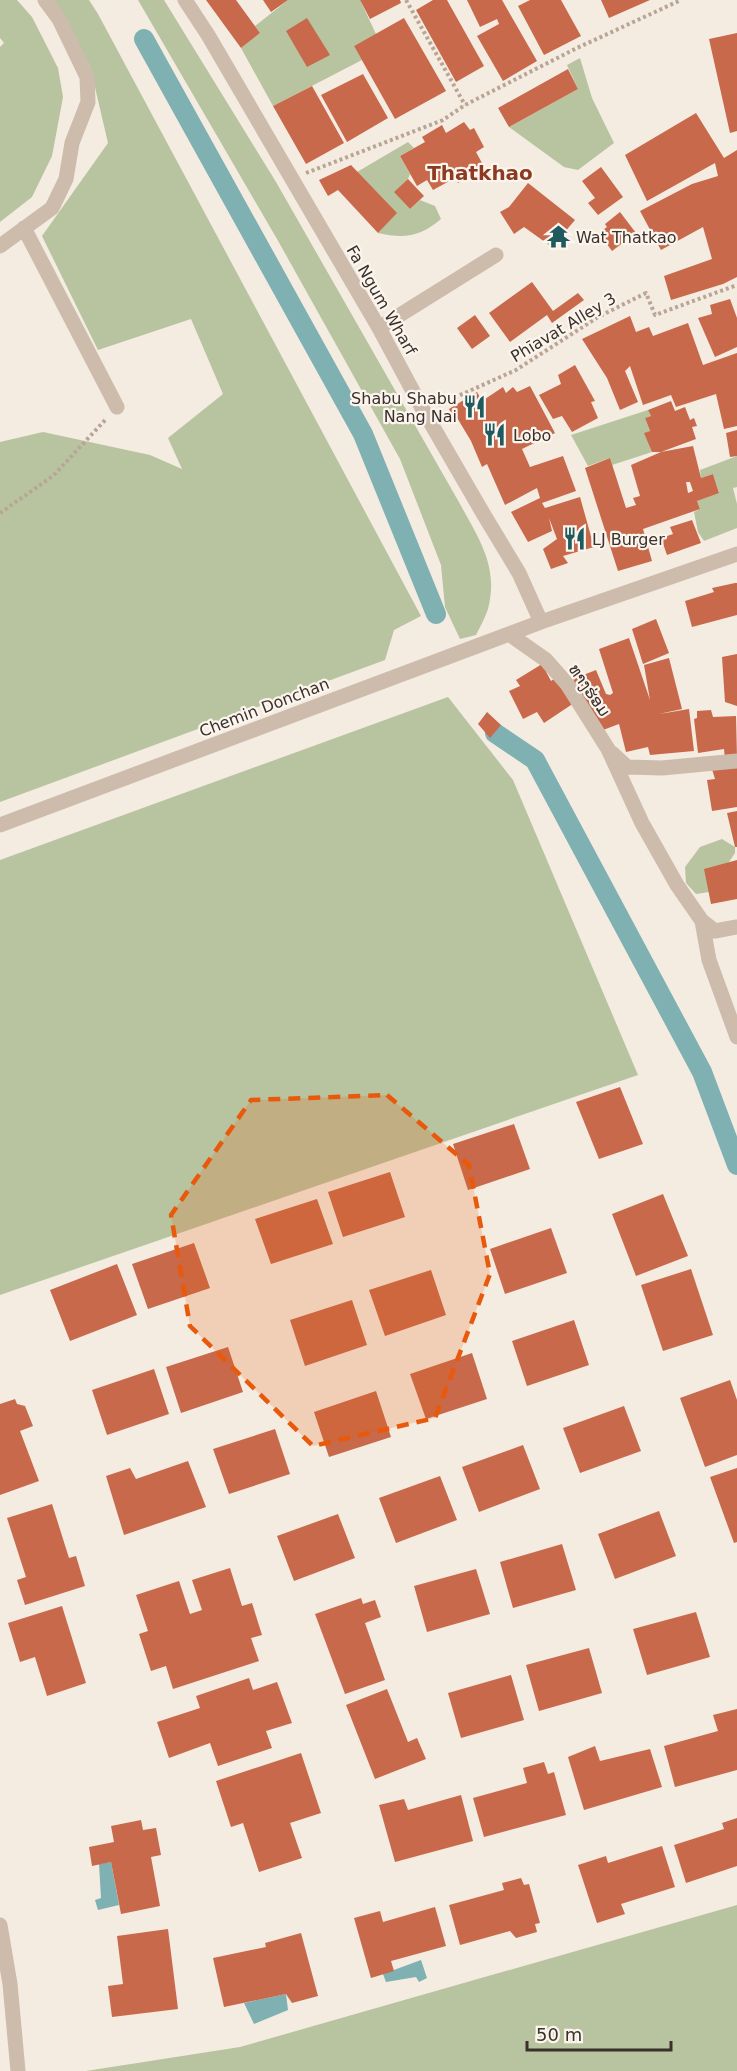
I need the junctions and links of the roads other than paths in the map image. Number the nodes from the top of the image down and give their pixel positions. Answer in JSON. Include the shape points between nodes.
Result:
{"nodes":[{"id":1,"x":45,"y":0,"type":"edge"},
{"id":2,"x":185,"y":0,"type":"edge"},
{"id":3,"x":24,"y":228,"type":"junction"},
{"id":4,"x":0,"y":246,"type":"edge"},
{"id":5,"x":496,"y":255,"type":"dead end"},
{"id":6,"x":379,"y":328,"type":"junction"},
{"id":7,"x":117,"y":407,"type":"road end"},
{"id":8,"x":737,"y":554,"type":"edge"},
{"id":9,"x":541,"y":622,"type":"junction"},
{"id":10,"x":508,"y":634,"type":"junction"},
{"id":11,"x":608,"y":749,"type":"junction"},
{"id":12,"x":737,"y":761,"type":"edge"},
{"id":13,"x":0,"y":825,"type":"edge"},
{"id":14,"x":702,"y":921,"type":"junction"},
{"id":15,"x":737,"y":927,"type":"edge"},
{"id":16,"x":737,"y":1037,"type":"edge"},
{"id":17,"x":0,"y":1925,"type":"edge"},
{"id":18,"x":18,"y":2071,"type":"edge"}],
"edges":[{"from":1,"to":3,"type":"street","via":[[59,19],[87,77],[88,102],[72,142],[66,179],[52,208]]},
{"from":2,"to":6,"type":"street","name":"Fa Ngum Wharf"},
{"from":3,"to":4,"type":"street"},
{"from":3,"to":7,"type":"street"},
{"from":5,"to":6,"type":"street"},
{"from":6,"to":9,"type":"street","name":"Fa Ngum Wharf","via":[[519,573]]},
{"from":8,"to":9,"type":"street","name":"Chemin Donchan"},
{"from":9,"to":10,"type":"street","name":"Chemin Donchan"},
{"from":10,"to":11,"type":"street","name":"ທາງຮ່ອມ","via":[[546,660],[567,684]]},
{"from":10,"to":13,"type":"street","name":"Chemin Donchan"},
{"from":11,"to":12,"type":"street","via":[[627,767]]},
{"from":11,"to":14,"type":"street","via":[[646,831]]},
{"from":14,"to":15,"type":"street","via":[[715,931]]},
{"from":14,"to":16,"type":"street","via":[[709,960]]},
{"from":17,"to":18,"type":"street"}]}
